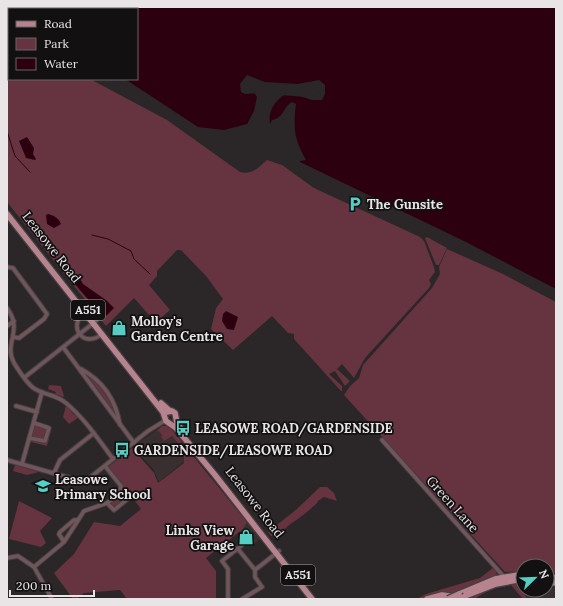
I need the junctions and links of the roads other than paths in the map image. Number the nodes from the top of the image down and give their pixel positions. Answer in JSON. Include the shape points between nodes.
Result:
{"nodes":[{"id":1,"x":7,"y":208,"type":"edge"},
{"id":2,"x":7,"y":214,"type":"edge"},
{"id":3,"x":7,"y":267,"type":"edge"},
{"id":4,"x":7,"y":308,"type":"edge"},
{"id":5,"x":84,"y":312,"type":"junction"},
{"id":6,"x":14,"y":321,"type":"junction"},
{"id":7,"x":95,"y":322,"type":"junction"},
{"id":8,"x":7,"y":326,"type":"edge"},
{"id":9,"x":80,"y":334,"type":"junction"},
{"id":10,"x":102,"y":334,"type":"junction"},
{"id":11,"x":14,"y":337,"type":"junction"},
{"id":12,"x":63,"y":346,"type":"junction"},
{"id":13,"x":9,"y":353,"type":"edge"},
{"id":14,"x":79,"y":368,"type":"junction"},
{"id":15,"x":25,"y":377,"type":"junction"},
{"id":16,"x":42,"y":392,"type":"junction"},
{"id":17,"x":16,"y":406,"type":"dead end"},
{"id":18,"x":170,"y":411,"type":"junction"},
{"id":19,"x":37,"y":412,"type":"junction"},
{"id":20,"x":176,"y":418,"type":"junction"},
{"id":21,"x":167,"y":420,"type":"junction"},
{"id":22,"x":34,"y":423,"type":"junction"},
{"id":23,"x":121,"y":426,"type":"junction"},
{"id":24,"x":94,"y":434,"type":"junction"},
{"id":25,"x":30,"y":438,"type":"junction"},
{"id":26,"x":382,"y":440,"type":"dead end"},
{"id":27,"x":134,"y":443,"type":"junction"},
{"id":28,"x":113,"y":459,"type":"junction"},
{"id":29,"x":7,"y":460,"type":"edge"},
{"id":30,"x":22,"y":464,"type":"junction"},
{"id":31,"x":105,"y":466,"type":"junction"},
{"id":32,"x":54,"y":473,"type":"junction"},
{"id":33,"x":130,"y":497,"type":"dead end"},
{"id":34,"x":107,"y":503,"type":"junction"},
{"id":35,"x":78,"y":520,"type":"junction"},
{"id":36,"x":64,"y":542,"type":"junction"},
{"id":37,"x":242,"y":546,"type":"dead end"},
{"id":38,"x":238,"y":549,"type":"junction"},
{"id":39,"x":278,"y":552,"type":"junction"},
{"id":40,"x":7,"y":558,"type":"edge"},
{"id":41,"x":34,"y":567,"type":"junction"},
{"id":42,"x":256,"y":570,"type":"junction"},
{"id":43,"x":515,"y":576,"type":"edge"},
{"id":44,"x":506,"y":579,"type":"junction"},
{"id":45,"x":515,"y":579,"type":"edge"},
{"id":46,"x":461,"y":597,"type":"edge"},
{"id":47,"x":52,"y":599,"type":"edge"},
{"id":48,"x":228,"y":599,"type":"edge"},
{"id":49,"x":242,"y":599,"type":"edge"},
{"id":50,"x":312,"y":599,"type":"edge"},
{"id":51,"x":317,"y":599,"type":"edge"},
{"id":52,"x":427,"y":599,"type":"edge"},
{"id":53,"x":448,"y":599,"type":"edge"}],
"edges":[{"from":1,"to":7,"type":"main road","name":"Leasowe Road","number":"A551"},
{"from":2,"to":5,"type":"main road","name":"Leasowe Road","number":"A551"},
{"from":3,"to":11,"type":"street","via":[[13,268],[47,314],[19,338]]},
{"from":4,"to":6,"type":"street"},
{"from":5,"to":7,"type":"main road","name":"Leasowe Road","number":"A551"},
{"from":5,"to":9,"type":"street","via":[[77,324]]},
{"from":6,"to":8,"type":"street"},
{"from":6,"to":11,"type":"street"},
{"from":7,"to":9,"type":"street"},
{"from":7,"to":10,"type":"main road","name":"Leasowe Road","number":"A551"},
{"from":7,"to":18,"type":"main road","name":"Leasowe Road","number":"A551","via":[[163,406]]},
{"from":9,"to":10,"type":"street","via":[[91,340]]},
{"from":9,"to":12,"type":"street"},
{"from":10,"to":21,"type":"main road","name":"Leasowe Road","number":"A551"},
{"from":11,"to":13,"type":"street"},
{"from":12,"to":14,"type":"street"},
{"from":12,"to":15,"type":"street"},
{"from":13,"to":15,"type":"street"},
{"from":14,"to":23,"type":"street"},
{"from":14,"to":23,"type":"street","via":[[96,378],[106,391]]},
{"from":15,"to":16,"type":"street","via":[[33,387]]},
{"from":16,"to":19,"type":"street"},
{"from":16,"to":24,"type":"street","via":[[58,397],[66,403]]},
{"from":17,"to":19,"type":"street"},
{"from":18,"to":20,"type":"main road","name":"Leasowe Road","via":[[175,413]]},
{"from":18,"to":21,"type":"main road"},
{"from":19,"to":22,"type":"street"},
{"from":20,"to":21,"type":"main road","via":[[173,422]]},
{"from":20,"to":39,"type":"main road","name":"Leasowe Road","number":"A551","via":[[178,426]]},
{"from":21,"to":27,"type":"street"},
{"from":21,"to":39,"type":"main road","name":"Leasowe Road","number":"A551"},
{"from":22,"to":25,"type":"street"},
{"from":22,"to":25,"type":"street","via":[[49,428],[45,441]]},
{"from":23,"to":27,"type":"street"},
{"from":24,"to":28,"type":"street"},
{"from":24,"to":32,"type":"street","via":[[60,460]]},
{"from":25,"to":30,"type":"street"},
{"from":26,"to":44,"type":"street","name":"Green Lane"},
{"from":27,"to":28,"type":"street"},
{"from":28,"to":31,"type":"street"},
{"from":29,"to":30,"type":"street"},
{"from":30,"to":32,"type":"street"},
{"from":31,"to":32,"type":"street","via":[[87,480]]},
{"from":31,"to":34,"type":"street","via":[[121,486],[118,494]]},
{"from":33,"to":34,"type":"street","via":[[114,510]]},
{"from":34,"to":35,"type":"street","via":[[87,508]]},
{"from":35,"to":36,"type":"street"},
{"from":35,"to":36,"type":"street","via":[[74,520],[60,532]]},
{"from":36,"to":41,"type":"street"},
{"from":37,"to":38,"type":"street"},
{"from":38,"to":42,"type":"street"},
{"from":38,"to":48,"type":"street","via":[[222,561],[228,569]]},
{"from":39,"to":42,"type":"street"},
{"from":39,"to":50,"type":"main road","name":"Leasowe Road","number":"A551"},
{"from":39,"to":51,"type":"main road","name":"Leasowe Road","number":"A551"},
{"from":40,"to":41,"type":"street","via":[[18,556]]},
{"from":41,"to":47,"type":"street"},
{"from":42,"to":49,"type":"street","via":[[255,577],[262,587]]},
{"from":43,"to":44,"type":"main road"},
{"from":44,"to":45,"type":"main road"},
{"from":44,"to":46,"type":"main road"},
{"from":46,"to":52,"type":"main road","via":[[442,595]]},
{"from":46,"to":53,"type":"main road","bridge":true}]}
